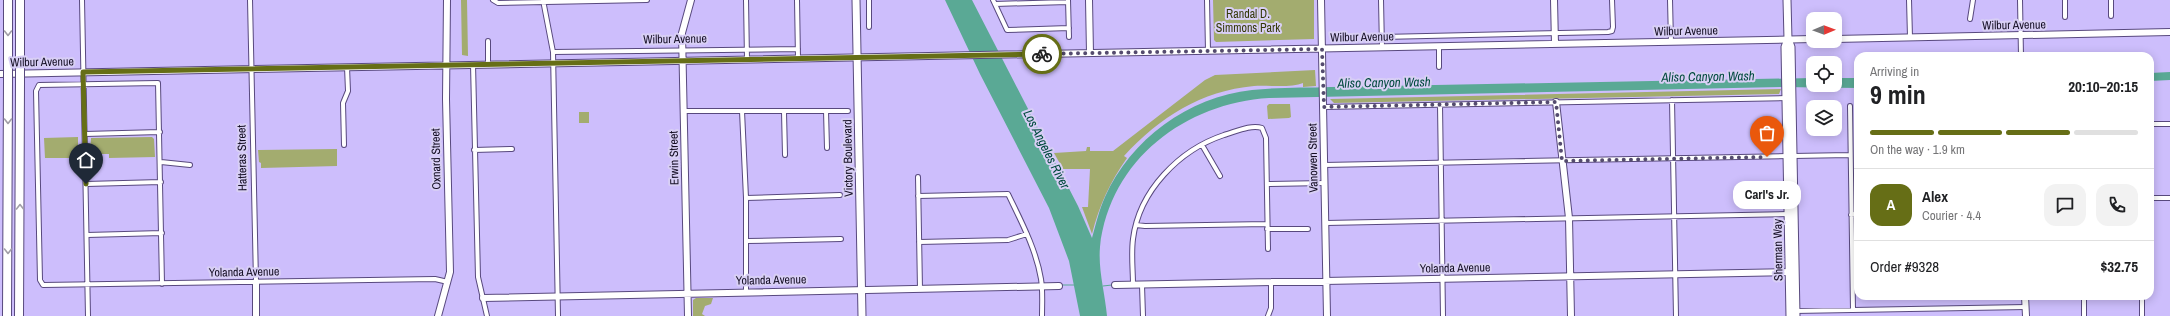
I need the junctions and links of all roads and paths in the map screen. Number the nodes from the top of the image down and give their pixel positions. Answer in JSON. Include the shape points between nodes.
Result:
{"nodes":[{"id":1,"x":8,"y":0,"type":"edge"},
{"id":2,"x":20,"y":0,"type":"edge"},
{"id":3,"x":82,"y":0,"type":"edge"},
{"id":4,"x":250,"y":0,"type":"edge"},
{"id":5,"x":447,"y":0,"type":"edge"},
{"id":6,"x":494,"y":0,"type":"edge"},
{"id":7,"x":595,"y":0,"type":"edge"},
{"id":8,"x":647,"y":0,"type":"edge"},
{"id":9,"x":691,"y":0,"type":"edge"},
{"id":10,"x":746,"y":0,"type":"edge"},
{"id":11,"x":797,"y":0,"type":"edge"},
{"id":12,"x":856,"y":0,"type":"edge"},
{"id":13,"x":869,"y":0,"type":"edge"},
{"id":14,"x":1089,"y":0,"type":"edge"},
{"id":15,"x":1207,"y":0,"type":"edge"},
{"id":16,"x":1321,"y":0,"type":"edge"},
{"id":17,"x":1381,"y":0,"type":"edge"},
{"id":18,"x":1554,"y":0,"type":"edge"},
{"id":19,"x":1612,"y":0,"type":"edge"},
{"id":20,"x":1670,"y":0,"type":"edge"},
{"id":21,"x":1787,"y":0,"type":"edge"},
{"id":22,"x":1909,"y":0,"type":"edge"},
{"id":23,"x":1972,"y":0,"type":"edge"},
{"id":24,"x":2020,"y":0,"type":"edge"},
{"id":25,"x":2065,"y":0,"type":"edge"},
{"id":26,"x":2111,"y":0,"type":"edge"},
{"id":27,"x":543,"y":1,"type":"edge"},
{"id":28,"x":1068,"y":1,"type":"edge"},
{"id":29,"x":994,"y":2,"type":"edge"},
{"id":30,"x":2111,"y":16,"type":"dead end"},
{"id":31,"x":2065,"y":17,"type":"dead end"},
{"id":32,"x":1970,"y":19,"type":"dead end"},
{"id":33,"x":869,"y":26,"type":"dead end"},
{"id":34,"x":1069,"y":28,"type":"junction"},
{"id":35,"x":2170,"y":32,"type":"edge"},
{"id":36,"x":1555,"y":33,"type":"junction"},
{"id":37,"x":2020,"y":35,"type":"junction"},
{"id":38,"x":1382,"y":36,"type":"junction"},
{"id":39,"x":1069,"y":37,"type":"dead end"},
{"id":40,"x":1910,"y":37,"type":"junction"},
{"id":41,"x":1806,"y":39,"type":"edge"},
{"id":42,"x":1842,"y":39,"type":"edge"},
{"id":43,"x":1788,"y":40,"type":"junction"},
{"id":44,"x":488,"y":41,"type":"dead end"},
{"id":45,"x":1671,"y":42,"type":"junction"},
{"id":46,"x":1555,"y":44,"type":"junction"},
{"id":47,"x":1438,"y":47,"type":"junction"},
{"id":48,"x":747,"y":48,"type":"junction"},
{"id":49,"x":798,"y":48,"type":"junction"},
{"id":50,"x":1382,"y":48,"type":"junction"},
{"id":51,"x":1322,"y":49,"type":"junction"},
{"id":52,"x":683,"y":50,"type":"junction"},
{"id":53,"x":1208,"y":51,"type":"junction"},
{"id":54,"x":553,"y":52,"type":"junction"},
{"id":55,"x":2021,"y":52,"type":"edge"},
{"id":56,"x":1090,"y":53,"type":"junction"},
{"id":57,"x":798,"y":58,"type":"junction"},
{"id":58,"x":858,"y":58,"type":"junction"},
{"id":59,"x":748,"y":59,"type":"junction"},
{"id":60,"x":683,"y":60,"type":"junction"},
{"id":61,"x":553,"y":63,"type":"junction"},
{"id":62,"x":473,"y":64,"type":"junction"},
{"id":63,"x":488,"y":64,"type":"junction"},
{"id":64,"x":447,"y":65,"type":"junction"},
{"id":65,"x":347,"y":67,"type":"junction"},
{"id":66,"x":1439,"y":67,"type":"dead end"},
{"id":67,"x":251,"y":69,"type":"junction"},
{"id":68,"x":83,"y":72,"type":"junction"},
{"id":69,"x":0,"y":74,"type":"edge"},
{"id":70,"x":84,"y":83,"type":"junction"},
{"id":71,"x":1789,"y":95,"type":"junction"},
{"id":72,"x":1672,"y":100,"type":"junction"},
{"id":73,"x":1556,"y":102,"type":"junction"},
{"id":74,"x":1440,"y":105,"type":"junction"},
{"id":75,"x":1850,"y":106,"type":"dead end"},
{"id":76,"x":1324,"y":107,"type":"junction"},
{"id":77,"x":684,"y":111,"type":"junction"},
{"id":78,"x":742,"y":111,"type":"junction"},
{"id":79,"x":826,"y":111,"type":"junction"},
{"id":80,"x":848,"y":111,"type":"dead end"},
{"id":81,"x":784,"y":112,"type":"junction"},
{"id":82,"x":2154,"y":124,"type":"edge"},
{"id":83,"x":2170,"y":124,"type":"edge"},
{"id":84,"x":160,"y":132,"type":"junction"},
{"id":85,"x":85,"y":134,"type":"junction"},
{"id":86,"x":344,"y":145,"type":"dead end"},
{"id":87,"x":1202,"y":145,"type":"junction"},
{"id":88,"x":828,"y":148,"type":"dead end"},
{"id":89,"x":512,"y":149,"type":"dead end"},
{"id":90,"x":474,"y":150,"type":"junction"},
{"id":91,"x":785,"y":155,"type":"dead end"},
{"id":92,"x":1850,"y":155,"type":"junction"},
{"id":93,"x":1790,"y":156,"type":"junction"},
{"id":94,"x":1673,"y":158,"type":"junction"},
{"id":95,"x":1562,"y":161,"type":"junction"},
{"id":96,"x":161,"y":162,"type":"junction"},
{"id":97,"x":1441,"y":163,"type":"junction"},
{"id":98,"x":190,"y":165,"type":"dead end"},
{"id":99,"x":1324,"y":165,"type":"junction"},
{"id":100,"x":1220,"y":176,"type":"dead end"},
{"id":101,"x":918,"y":177,"type":"dead end"},
{"id":102,"x":161,"y":182,"type":"junction"},
{"id":103,"x":1325,"y":183,"type":"junction"},
{"id":104,"x":86,"y":184,"type":"junction"},
{"id":105,"x":1266,"y":184,"type":"junction"},
{"id":106,"x":840,"y":195,"type":"dead end"},
{"id":107,"x":918,"y":196,"type":"junction"},
{"id":108,"x":746,"y":198,"type":"junction"},
{"id":109,"x":2154,"y":198,"type":"edge"},
{"id":110,"x":2170,"y":198,"type":"edge"},
{"id":111,"x":1791,"y":214,"type":"junction"},
{"id":112,"x":1851,"y":214,"type":"joint"},
{"id":113,"x":1675,"y":216,"type":"junction"},
{"id":114,"x":1569,"y":218,"type":"junction"},
{"id":115,"x":1442,"y":220,"type":"junction"},
{"id":116,"x":1326,"y":223,"type":"junction"},
{"id":117,"x":1136,"y":224,"type":"junction"},
{"id":118,"x":1267,"y":227,"type":"junction"},
{"id":119,"x":1308,"y":229,"type":"dead end"},
{"id":120,"x":162,"y":233,"type":"junction"},
{"id":121,"x":1027,"y":234,"type":"junction"},
{"id":122,"x":87,"y":235,"type":"junction"},
{"id":123,"x":841,"y":239,"type":"dead end"},
{"id":124,"x":747,"y":241,"type":"junction"},
{"id":125,"x":919,"y":242,"type":"junction"},
{"id":126,"x":1268,"y":249,"type":"dead end"},
{"id":127,"x":1852,"y":262,"type":"joint"},
{"id":128,"x":1792,"y":272,"type":"junction"},
{"id":129,"x":1676,"y":275,"type":"junction"},
{"id":130,"x":1571,"y":276,"type":"junction"},
{"id":131,"x":1442,"y":279,"type":"junction"},
{"id":132,"x":1326,"y":281,"type":"junction"},
{"id":133,"x":41,"y":282,"type":"joint"},
{"id":134,"x":256,"y":282,"type":"junction"},
{"id":135,"x":448,"y":282,"type":"junction"},
{"id":136,"x":1271,"y":282,"type":"junction"},
{"id":137,"x":162,"y":284,"type":"junction"},
{"id":138,"x":88,"y":285,"type":"junction"},
{"id":139,"x":1114,"y":285,"type":"dead end"},
{"id":140,"x":1133,"y":285,"type":"junction"},
{"id":141,"x":1142,"y":285,"type":"junction"},
{"id":142,"x":1042,"y":286,"type":"junction"},
{"id":143,"x":1059,"y":286,"type":"dead end"},
{"id":144,"x":920,"y":289,"type":"junction"},
{"id":145,"x":862,"y":290,"type":"junction"},
{"id":146,"x":746,"y":292,"type":"junction"},
{"id":147,"x":688,"y":293,"type":"junction"},
{"id":148,"x":558,"y":296,"type":"junction"},
{"id":149,"x":483,"y":298,"type":"junction"},
{"id":150,"x":2026,"y":300,"type":"edge"},
{"id":151,"x":2084,"y":300,"type":"edge"},
{"id":152,"x":2142,"y":300,"type":"edge"},
{"id":153,"x":2026,"y":307,"type":"junction"},
{"id":154,"x":1853,"y":310,"type":"junction"},
{"id":155,"x":1793,"y":313,"type":"edge"},
{"id":156,"x":8,"y":316,"type":"edge"},
{"id":157,"x":19,"y":316,"type":"edge"},
{"id":158,"x":88,"y":316,"type":"edge"},
{"id":159,"x":256,"y":316,"type":"edge"},
{"id":160,"x":438,"y":316,"type":"edge"},
{"id":161,"x":487,"y":316,"type":"edge"},
{"id":162,"x":558,"y":316,"type":"edge"},
{"id":163,"x":688,"y":316,"type":"edge"},
{"id":164,"x":862,"y":316,"type":"edge"},
{"id":165,"x":1042,"y":316,"type":"edge"},
{"id":166,"x":1142,"y":316,"type":"edge"},
{"id":167,"x":1268,"y":316,"type":"edge"},
{"id":168,"x":1327,"y":316,"type":"edge"},
{"id":169,"x":1444,"y":316,"type":"edge"},
{"id":170,"x":1571,"y":316,"type":"edge"},
{"id":171,"x":1676,"y":316,"type":"edge"},
{"id":172,"x":2026,"y":316,"type":"edge"},
{"id":173,"x":2084,"y":316,"type":"edge"},
{"id":174,"x":2142,"y":316,"type":"edge"}],
"edges":[{"from":1,"to":156,"type":"highway","one_way":true,"bridge":true},
{"from":157,"to":2,"type":"highway","one_way":true,"bridge":true},
{"from":3,"to":68,"type":"street"},
{"from":4,"to":67,"type":"street","name":"Hatteras Street"},
{"from":5,"to":64,"type":"main road","name":"Oxnard Street"},
{"from":6,"to":27,"type":"street","via":[[498,3]]},
{"from":7,"to":8,"type":"street"},
{"from":7,"to":27,"type":"street"},
{"from":9,"to":52,"type":"main road","name":"Erwin Street","via":[[682,28]]},
{"from":10,"to":48,"type":"street"},
{"from":11,"to":49,"type":"street"},
{"from":12,"to":58,"type":"main road","name":"Victory Boulevard"},
{"from":13,"to":33,"type":"street"},
{"from":14,"to":56,"type":"main road"},
{"from":15,"to":53,"type":"street"},
{"from":16,"to":51,"type":"main road","name":"Vanowen Street"},
{"from":17,"to":38,"type":"street"},
{"from":18,"to":36,"type":"main road"},
{"from":19,"to":36,"type":"street","via":[[1612,31]]},
{"from":20,"to":45,"type":"street"},
{"from":21,"to":43,"type":"main road","name":"Sherman Way"},
{"from":22,"to":40,"type":"street"},
{"from":23,"to":32,"type":"street"},
{"from":24,"to":37,"type":"street"},
{"from":25,"to":31,"type":"street"},
{"from":26,"to":30,"type":"street"},
{"from":27,"to":54,"type":"street"},
{"from":28,"to":29,"type":"street"},
{"from":28,"to":34,"type":"street"},
{"from":29,"to":34,"type":"street","via":[[1007,30]]},
{"from":34,"to":39,"type":"street"},
{"from":35,"to":37,"type":"main road","name":"Wilbur Avenue"},
{"from":36,"to":38,"type":"street"},
{"from":36,"to":46,"type":"main road"},
{"from":37,"to":40,"type":"main road","name":"Wilbur Avenue"},
{"from":37,"to":55,"type":"street"},
{"from":38,"to":50,"type":"street"},
{"from":40,"to":42,"type":"main road","name":"Wilbur Avenue"},
{"from":41,"to":43,"type":"main road","name":"Wilbur Avenue"},
{"from":43,"to":45,"type":"main road","name":"Wilbur Avenue"},
{"from":43,"to":71,"type":"main road","name":"Sherman Way","via":[[1791,47]]},
{"from":44,"to":63,"type":"street"},
{"from":45,"to":46,"type":"main road","name":"Wilbur Avenue"},
{"from":46,"to":47,"type":"main road","name":"Wilbur Avenue"},
{"from":47,"to":50,"type":"main road","name":"Wilbur Avenue"},
{"from":47,"to":66,"type":"street"},
{"from":48,"to":49,"type":"street","name":"Wilbur Avenue"},
{"from":48,"to":52,"type":"street","name":"Wilbur Avenue"},
{"from":48,"to":59,"type":"street"},
{"from":49,"to":57,"type":"street"},
{"from":50,"to":51,"type":"main road","name":"Wilbur Avenue"},
{"from":51,"to":53,"type":"main road","name":"Wilbur Avenue"},
{"from":51,"to":76,"type":"main road","name":"Vanowen Street"},
{"from":52,"to":54,"type":"street","name":"Wilbur Avenue"},
{"from":52,"to":60,"type":"main road","name":"Erwin Street"},
{"from":53,"to":56,"type":"main road","name":"Wilbur Avenue"},
{"from":54,"to":61,"type":"street"},
{"from":56,"to":58,"type":"main road","name":"Wilbur Avenue"},
{"from":57,"to":58,"type":"main road","name":"Wilbur Avenue"},
{"from":57,"to":59,"type":"main road","name":"Wilbur Avenue"},
{"from":58,"to":145,"type":"main road","name":"Victory Boulevard"},
{"from":59,"to":60,"type":"main road","name":"Wilbur Avenue"},
{"from":60,"to":61,"type":"main road","name":"Wilbur Avenue"},
{"from":60,"to":77,"type":"main road","name":"Erwin Street"},
{"from":61,"to":63,"type":"main road","name":"Wilbur Avenue"},
{"from":61,"to":148,"type":"street"},
{"from":62,"to":63,"type":"main road","name":"Wilbur Avenue"},
{"from":62,"to":64,"type":"main road","name":"Wilbur Avenue"},
{"from":62,"to":90,"type":"street"},
{"from":64,"to":65,"type":"main road","name":"Wilbur Avenue"},
{"from":64,"to":135,"type":"main road","name":"Oxnard Street","via":[[450,272]]},
{"from":65,"to":67,"type":"main road","name":"Wilbur Avenue"},
{"from":65,"to":86,"type":"street","via":[[348,91],[343,103]]},
{"from":67,"to":68,"type":"main road","name":"Wilbur Avenue"},
{"from":67,"to":134,"type":"street","name":"Hatteras Street"},
{"from":68,"to":69,"type":"main road","name":"Wilbur Avenue"},
{"from":68,"to":70,"type":"street"},
{"from":70,"to":84,"type":"street","name":"Wilbur Avenue","via":[[158,83]]},
{"from":70,"to":85,"type":"street"},
{"from":70,"to":133,"type":"street","name":"Wilbur Avenue","via":[[38,86]]},
{"from":71,"to":72,"type":"street"},
{"from":71,"to":93,"type":"main road","name":"Sherman Way"},
{"from":72,"to":73,"type":"street"},
{"from":72,"to":94,"type":"street"},
{"from":73,"to":74,"type":"street"},
{"from":73,"to":95,"type":"main road"},
{"from":74,"to":76,"type":"street"},
{"from":74,"to":97,"type":"street"},
{"from":75,"to":92,"type":"street"},
{"from":76,"to":99,"type":"main road","name":"Vanowen Street"},
{"from":77,"to":78,"type":"street"},
{"from":77,"to":147,"type":"main road","name":"Erwin Street"},
{"from":78,"to":81,"type":"street"},
{"from":78,"to":108,"type":"street"},
{"from":79,"to":80,"type":"street"},
{"from":79,"to":81,"type":"street"},
{"from":79,"to":88,"type":"street"},
{"from":81,"to":91,"type":"street"},
{"from":82,"to":83,"type":"street"},
{"from":84,"to":85,"type":"street"},
{"from":84,"to":96,"type":"street"},
{"from":85,"to":104,"type":"street"},
{"from":87,"to":100,"type":"street"},
{"from":87,"to":105,"type":"street","via":[[1239,131],[1262,128],[1266,138]]},
{"from":87,"to":117,"type":"street","via":[[1162,176],[1148,196]]},
{"from":89,"to":90,"type":"street"},
{"from":90,"to":149,"type":"street","via":[[478,277]]},
{"from":92,"to":93,"type":"street"},
{"from":92,"to":112,"type":"street"},
{"from":93,"to":94,"type":"street"},
{"from":93,"to":111,"type":"main road","name":"Sherman Way"},
{"from":94,"to":95,"type":"street"},
{"from":94,"to":113,"type":"street"},
{"from":95,"to":97,"type":"street"},
{"from":95,"to":114,"type":"main road"},
{"from":96,"to":98,"type":"street"},
{"from":96,"to":102,"type":"street"},
{"from":97,"to":99,"type":"street"},
{"from":97,"to":115,"type":"street"},
{"from":99,"to":103,"type":"main road","name":"Vanowen Street"},
{"from":101,"to":107,"type":"street"},
{"from":102,"to":104,"type":"street"},
{"from":102,"to":120,"type":"street"},
{"from":103,"to":105,"type":"street"},
{"from":103,"to":116,"type":"main road","name":"Vanowen Street"},
{"from":104,"to":122,"type":"street"},
{"from":105,"to":118,"type":"street"},
{"from":106,"to":108,"type":"street"},
{"from":107,"to":121,"type":"street","via":[[1008,194]]},
{"from":107,"to":125,"type":"street"},
{"from":108,"to":124,"type":"street"},
{"from":109,"to":110,"type":"street"},
{"from":111,"to":113,"type":"street"},
{"from":111,"to":128,"type":"main road","name":"Sherman Way"},
{"from":112,"to":127,"type":"street"},
{"from":113,"to":114,"type":"street"},
{"from":113,"to":129,"type":"street"},
{"from":114,"to":115,"type":"street"},
{"from":114,"to":130,"type":"main road"},
{"from":115,"to":116,"type":"street"},
{"from":115,"to":131,"type":"street"},
{"from":116,"to":132,"type":"main road","name":"Vanowen Street"},
{"from":117,"to":118,"type":"street"},
{"from":117,"to":140,"type":"street","via":[[1132,247]]},
{"from":118,"to":119,"type":"street"},
{"from":118,"to":126,"type":"street"},
{"from":120,"to":122,"type":"street"},
{"from":120,"to":137,"type":"street"},
{"from":121,"to":125,"type":"street","via":[[1008,240]]},
{"from":121,"to":142,"type":"street"},
{"from":122,"to":138,"type":"street"},
{"from":123,"to":124,"type":"street"},
{"from":124,"to":146,"type":"street"},
{"from":125,"to":144,"type":"street"},
{"from":127,"to":154,"type":"street"},
{"from":128,"to":129,"type":"main road","name":"Yolanda Avenue"},
{"from":128,"to":155,"type":"main road","name":"Sherman Way"},
{"from":129,"to":130,"type":"main road","name":"Yolanda Avenue"},
{"from":129,"to":171,"type":"street"},
{"from":130,"to":131,"type":"main road","name":"Yolanda Avenue"},
{"from":130,"to":170,"type":"main road"},
{"from":131,"to":132,"type":"main road","name":"Yolanda Avenue"},
{"from":131,"to":169,"type":"street"},
{"from":132,"to":136,"type":"main road","name":"Yolanda Avenue"},
{"from":132,"to":168,"type":"main road","name":"Vanowen Street"},
{"from":133,"to":138,"type":"street","name":"Yolanda Avenue","via":[[46,286]]},
{"from":134,"to":135,"type":"street","name":"Yolanda Avenue","via":[[435,279]]},
{"from":134,"to":137,"type":"street","name":"Yolanda Avenue"},
{"from":134,"to":159,"type":"main road","name":"Hatteras Street"},
{"from":135,"to":160,"type":"main road","name":"Oxnard Street"},
{"from":136,"to":141,"type":"main road","name":"Yolanda Avenue"},
{"from":136,"to":167,"type":"street","via":[[1271,308]]},
{"from":137,"to":138,"type":"street","name":"Yolanda Avenue"},
{"from":138,"to":158,"type":"street"},
{"from":139,"to":140,"type":"main road","name":"Yolanda Avenue"},
{"from":140,"to":141,"type":"main road","name":"Yolanda Avenue"},
{"from":141,"to":166,"type":"street"},
{"from":142,"to":143,"type":"main road","name":"Yolanda Avenue"},
{"from":142,"to":144,"type":"main road","name":"Yolanda Avenue"},
{"from":142,"to":165,"type":"street"},
{"from":144,"to":145,"type":"main road","name":"Yolanda Avenue"},
{"from":145,"to":146,"type":"main road","name":"Yolanda Avenue"},
{"from":145,"to":164,"type":"main road","name":"Victory Boulevard"},
{"from":146,"to":147,"type":"main road","name":"Yolanda Avenue"},
{"from":147,"to":148,"type":"main road","name":"Yolanda Avenue"},
{"from":147,"to":163,"type":"main road","name":"Erwin Street"},
{"from":148,"to":149,"type":"main road","name":"Yolanda Avenue"},
{"from":148,"to":162,"type":"street"},
{"from":149,"to":161,"type":"street"},
{"from":150,"to":153,"type":"main road"},
{"from":151,"to":173,"type":"street"},
{"from":152,"to":174,"type":"street"},
{"from":153,"to":154,"type":"street"},
{"from":153,"to":172,"type":"main road"},
{"from":154,"to":155,"type":"street"}]}
